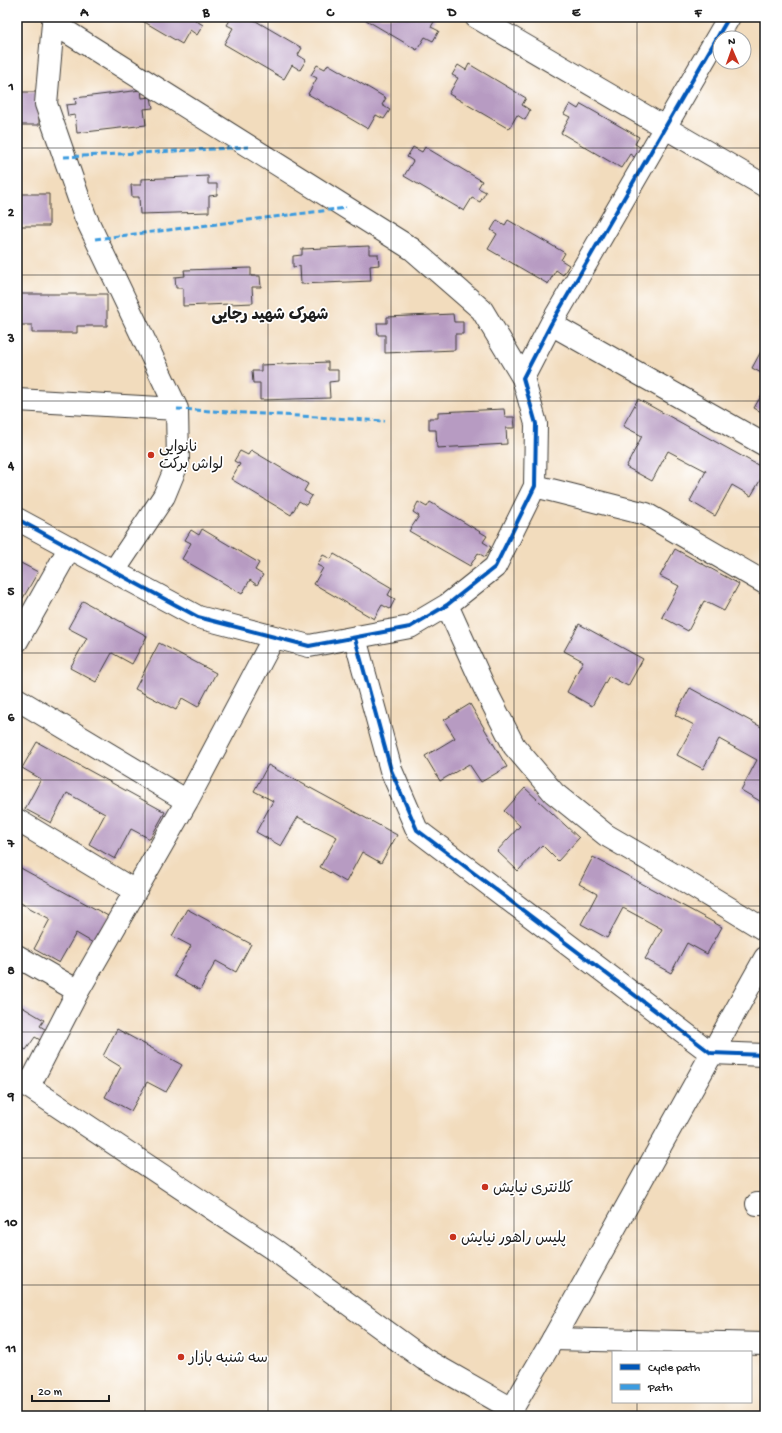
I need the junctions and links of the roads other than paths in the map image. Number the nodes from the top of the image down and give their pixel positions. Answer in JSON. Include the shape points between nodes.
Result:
{"nodes":[{"id":1,"x":476,"y":17,"type":"edge"},
{"id":2,"x":729,"y":17,"type":"edge"},
{"id":3,"x":55,"y":20,"type":"edge"},
{"id":4,"x":504,"y":24,"type":"edge"},
{"id":5,"x":665,"y":129,"type":"junction"},
{"id":6,"x":765,"y":186,"type":"edge"},
{"id":7,"x":551,"y":324,"type":"junction"},
{"id":8,"x":523,"y":378,"type":"junction"},
{"id":9,"x":17,"y":400,"type":"edge"},
{"id":10,"x":177,"y":409,"type":"junction"},
{"id":11,"x":765,"y":445,"type":"edge"},
{"id":12,"x":535,"y":486,"type":"junction"},
{"id":13,"x":17,"y":519,"type":"edge"},
{"id":14,"x":70,"y":547,"type":"junction"},
{"id":15,"x":114,"y":571,"type":"junction"},
{"id":16,"x":765,"y":583,"type":"edge"},
{"id":17,"x":447,"y":605,"type":"junction"},
{"id":18,"x":274,"y":636,"type":"junction"},
{"id":19,"x":355,"y":638,"type":"junction"},
{"id":20,"x":17,"y":641,"type":"edge"},
{"id":21,"x":17,"y":699,"type":"edge"},
{"id":22,"x":187,"y":801,"type":"junction"},
{"id":23,"x":17,"y":820,"type":"edge"},
{"id":24,"x":135,"y":891,"type":"junction"},
{"id":25,"x":765,"y":930,"type":"edge"},
{"id":26,"x":17,"y":956,"type":"edge"},
{"id":27,"x":765,"y":958,"type":"edge"},
{"id":28,"x":78,"y":991,"type":"junction"},
{"id":29,"x":711,"y":1053,"type":"junction"},
{"id":30,"x":765,"y":1055,"type":"edge"},
{"id":31,"x":23,"y":1082,"type":"edge"},
{"id":32,"x":553,"y":1339,"type":"junction"},
{"id":33,"x":765,"y":1344,"type":"edge"},
{"id":34,"x":510,"y":1412,"type":"edge"}],
"edges":[{"from":1,"to":4,"type":"street"},
{"from":2,"to":5,"type":"street"},
{"from":3,"to":8,"type":"street","via":[[412,249],[482,310]]},
{"from":3,"to":10,"type":"street","via":[[46,104],[85,216]]},
{"from":4,"to":5,"type":"street"},
{"from":5,"to":6,"type":"street"},
{"from":5,"to":7,"type":"street"},
{"from":7,"to":8,"type":"street"},
{"from":7,"to":11,"type":"street"},
{"from":8,"to":12,"type":"street","via":[[536,424]]},
{"from":9,"to":10,"type":"street"},
{"from":10,"to":15,"type":"street","via":[[178,462],[164,496]]},
{"from":12,"to":16,"type":"street","via":[[646,514]]},
{"from":12,"to":17,"type":"street","via":[[495,567]]},
{"from":13,"to":14,"type":"street"},
{"from":14,"to":15,"type":"street"},
{"from":14,"to":20,"type":"street"},
{"from":15,"to":18,"type":"street","via":[[198,617]]},
{"from":17,"to":19,"type":"street","via":[[410,627]]},
{"from":17,"to":25,"type":"street","via":[[514,746],[554,793],[606,836]]},
{"from":18,"to":19,"type":"street","via":[[309,646]]},
{"from":18,"to":22,"type":"street"},
{"from":19,"to":29,"type":"street","via":[[391,770],[417,830]]},
{"from":21,"to":22,"type":"street"},
{"from":22,"to":24,"type":"street"},
{"from":23,"to":24,"type":"street"},
{"from":24,"to":28,"type":"street"},
{"from":26,"to":28,"type":"street"},
{"from":27,"to":29,"type":"street"},
{"from":28,"to":31,"type":"street"},
{"from":29,"to":30,"type":"street"},
{"from":29,"to":32,"type":"street"},
{"from":31,"to":34,"type":"street","via":[[273,1249],[424,1359]]},
{"from":32,"to":33,"type":"street"},
{"from":32,"to":34,"type":"street"}]}
